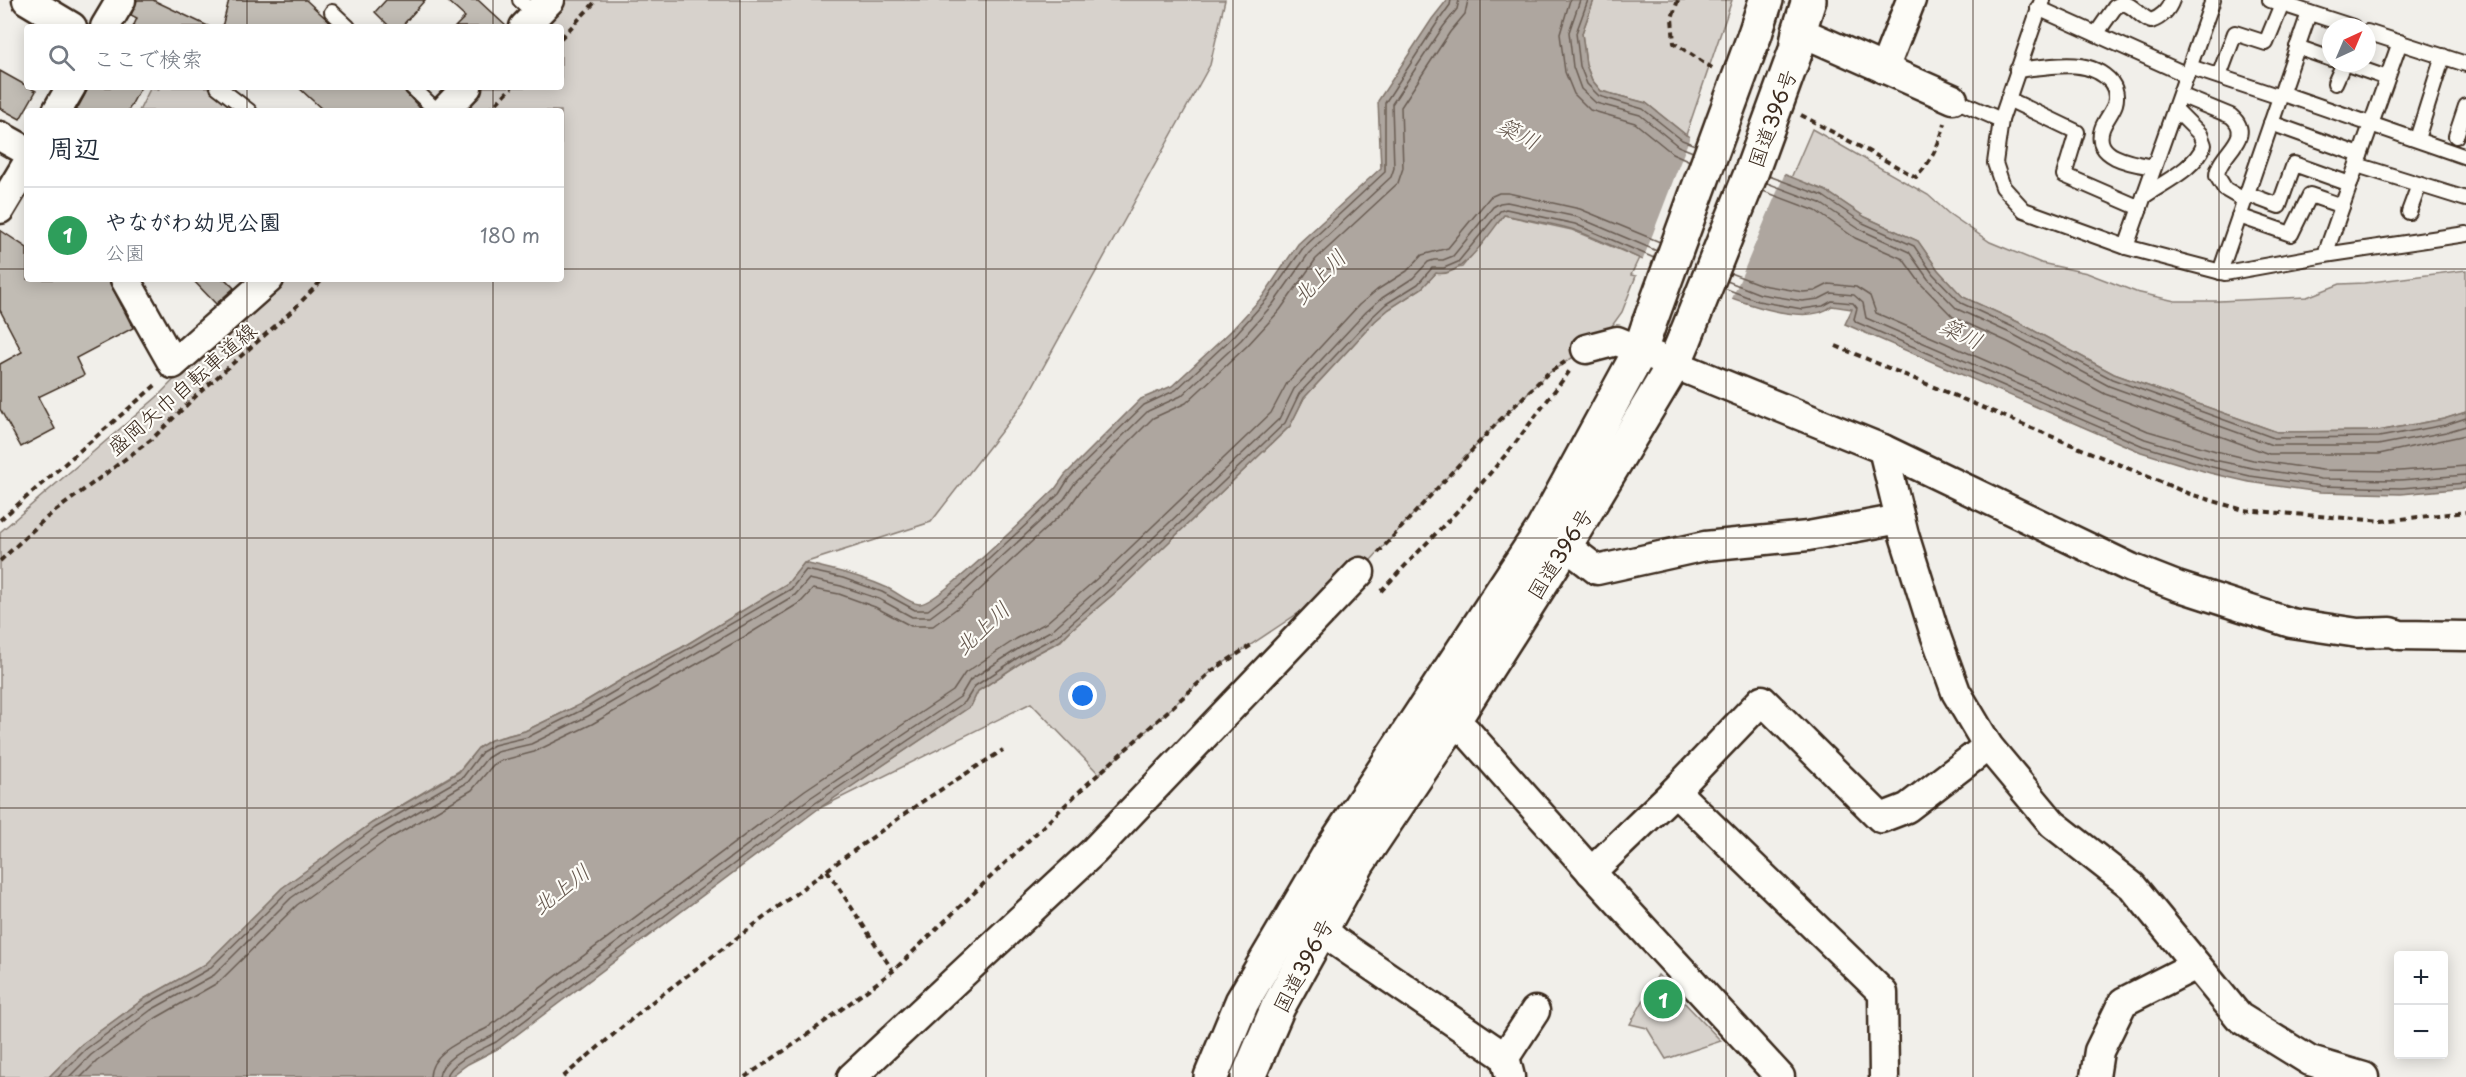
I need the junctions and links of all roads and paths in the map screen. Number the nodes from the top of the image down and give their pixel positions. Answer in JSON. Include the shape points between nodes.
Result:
{"nodes":[{"id":1,"x":27,"y":0,"type":"edge"},
{"id":2,"x":121,"y":0,"type":"edge"},
{"id":3,"x":597,"y":0,"type":"edge"},
{"id":4,"x":1678,"y":0,"type":"edge"},
{"id":5,"x":1766,"y":0,"type":"edge"},
{"id":6,"x":1809,"y":0,"type":"edge"},
{"id":7,"x":1911,"y":0,"type":"edge"},
{"id":8,"x":2172,"y":0,"type":"edge"},
{"id":9,"x":2213,"y":0,"type":"edge"},
{"id":10,"x":2276,"y":2,"type":"edge"},
{"id":11,"x":2040,"y":4,"type":"edge"},
{"id":12,"x":332,"y":12,"type":"dead end"},
{"id":13,"x":2309,"y":13,"type":"junction"},
{"id":14,"x":2325,"y":18,"type":"edge"},
{"id":15,"x":67,"y":24,"type":"edge"},
{"id":16,"x":107,"y":24,"type":"edge"},
{"id":17,"x":345,"y":24,"type":"edge"},
{"id":18,"x":2096,"y":34,"type":"junction"},
{"id":19,"x":564,"y":35,"type":"edge"},
{"id":20,"x":2376,"y":35,"type":"edge"},
{"id":21,"x":1797,"y":41,"type":"junction"},
{"id":22,"x":2400,"y":42,"type":"junction"},
{"id":23,"x":2297,"y":47,"type":"junction"},
{"id":24,"x":2322,"y":56,"type":"edge"},
{"id":25,"x":2443,"y":56,"type":"junction"},
{"id":26,"x":2466,"y":64,"type":"edge"},
{"id":27,"x":1884,"y":69,"type":"junction"},
{"id":28,"x":2018,"y":70,"type":"junction"},
{"id":29,"x":2188,"y":71,"type":"junction"},
{"id":30,"x":1721,"y":73,"type":"dead end"},
{"id":31,"x":2219,"y":76,"type":"junction"},
{"id":32,"x":2387,"y":78,"type":"junction"},
{"id":33,"x":2335,"y":83,"type":"dead end"},
{"id":34,"x":69,"y":90,"type":"edge"},
{"id":35,"x":222,"y":90,"type":"edge"},
{"id":36,"x":415,"y":90,"type":"edge"},
{"id":37,"x":464,"y":90,"type":"edge"},
{"id":38,"x":509,"y":90,"type":"edge"},
{"id":39,"x":2180,"y":95,"type":"junction"},
{"id":40,"x":2280,"y":95,"type":"junction"},
{"id":41,"x":1953,"y":99,"type":"junction"},
{"id":42,"x":2008,"y":99,"type":"junction"},
{"id":43,"x":59,"y":108,"type":"edge"},
{"id":44,"x":245,"y":108,"type":"edge"},
{"id":45,"x":434,"y":108,"type":"edge"},
{"id":46,"x":447,"y":108,"type":"edge"},
{"id":47,"x":492,"y":108,"type":"edge"},
{"id":48,"x":2175,"y":109,"type":"junction"},
{"id":49,"x":2466,"y":109,"type":"edge"},
{"id":50,"x":1800,"y":114,"type":"dead end"},
{"id":51,"x":2001,"y":120,"type":"junction"},
{"id":52,"x":2271,"y":123,"type":"junction"},
{"id":53,"x":2371,"y":123,"type":"junction"},
{"id":54,"x":0,"y":136,"type":"edge"},
{"id":55,"x":2456,"y":136,"type":"dead end"},
{"id":56,"x":2417,"y":139,"type":"junction"},
{"id":57,"x":24,"y":149,"type":"edge"},
{"id":58,"x":2466,"y":157,"type":"edge"},
{"id":59,"x":2358,"y":160,"type":"junction"},
{"id":60,"x":2154,"y":167,"type":"junction"},
{"id":61,"x":24,"y":169,"type":"edge"},
{"id":62,"x":2350,"y":184,"type":"junction"},
{"id":63,"x":2419,"y":185,"type":"junction"},
{"id":64,"x":2245,"y":197,"type":"junction"},
{"id":65,"x":2466,"y":199,"type":"edge"},
{"id":66,"x":2142,"y":202,"type":"junction"},
{"id":67,"x":2342,"y":206,"type":"junction"},
{"id":68,"x":0,"y":209,"type":"edge"},
{"id":69,"x":2409,"y":212,"type":"dead end"},
{"id":70,"x":2239,"y":216,"type":"junction"},
{"id":71,"x":2466,"y":234,"type":"edge"},
{"id":72,"x":2126,"y":247,"type":"junction"},
{"id":73,"x":2325,"y":255,"type":"junction"},
{"id":74,"x":2220,"y":272,"type":"junction"},
{"id":75,"x":127,"y":282,"type":"edge"},
{"id":76,"x":262,"y":282,"type":"edge"},
{"id":77,"x":320,"y":282,"type":"edge"},
{"id":78,"x":1645,"y":338,"type":"junction"},
{"id":79,"x":1836,"y":346,"type":"dead end"},
{"id":80,"x":1586,"y":349,"type":"junction"},
{"id":81,"x":1679,"y":351,"type":"junction"},
{"id":82,"x":173,"y":364,"type":"junction"},
{"id":83,"x":1883,"y":449,"type":"junction"},
{"id":84,"x":2466,"y":512,"type":"edge"},
{"id":85,"x":1900,"y":519,"type":"junction"},
{"id":86,"x":0,"y":520,"type":"edge"},
{"id":87,"x":1555,"y":536,"type":"junction"},
{"id":88,"x":0,"y":561,"type":"edge"},
{"id":89,"x":1360,"y":572,"type":"joint"},
{"id":90,"x":1380,"y":592,"type":"dead end"},
{"id":91,"x":2466,"y":636,"type":"edge"},
{"id":92,"x":1262,"y":637,"type":"dead end"},
{"id":93,"x":1443,"y":710,"type":"junction"},
{"id":94,"x":1988,"y":746,"type":"junction"},
{"id":95,"x":1003,"y":750,"type":"dead end"},
{"id":96,"x":1675,"y":791,"type":"junction"},
{"id":97,"x":827,"y":870,"type":"junction"},
{"id":98,"x":1591,"y":872,"type":"junction"},
{"id":99,"x":1310,"y":918,"type":"junction"},
{"id":100,"x":2196,"y":965,"type":"junction"},
{"id":101,"x":893,"y":971,"type":"junction"},
{"id":102,"x":1535,"y":1011,"type":"dead end"},
{"id":103,"x":1508,"y":1067,"type":"edge"},
{"id":104,"x":563,"y":1077,"type":"edge"},
{"id":105,"x":745,"y":1077,"type":"edge"},
{"id":106,"x":852,"y":1077,"type":"edge"},
{"id":107,"x":1211,"y":1077,"type":"edge"},
{"id":108,"x":1248,"y":1077,"type":"edge"},
{"id":109,"x":1780,"y":1077,"type":"edge"},
{"id":110,"x":1879,"y":1077,"type":"edge"},
{"id":111,"x":1884,"y":1077,"type":"edge"},
{"id":112,"x":2095,"y":1077,"type":"edge"},
{"id":113,"x":2364,"y":1077,"type":"edge"}],
"edges":[{"from":1,"to":15,"type":"street"},
{"from":2,"to":16,"type":"street"},
{"from":3,"to":19,"type":"path"},
{"from":4,"to":30,"type":"path","via":[[1672,18],[1674,43]]},
{"from":5,"to":78,"type":"highway","name":"国道396号","bridge":true},
{"from":6,"to":21,"type":"highway","name":"国道396号"},
{"from":7,"to":27,"type":"street"},
{"from":8,"to":18,"type":"lane","via":[[2160,17],[2151,21],[2123,3],[2115,7]]},
{"from":9,"to":29,"type":"lane"},
{"from":10,"to":13,"type":"lane"},
{"from":10,"to":31,"type":"lane","via":[[2265,43],[2235,33]]},
{"from":11,"to":18,"type":"lane"},
{"from":11,"to":28,"type":"lane"},
{"from":12,"to":17,"type":"lane"},
{"from":13,"to":14,"type":"lane"},
{"from":13,"to":23,"type":"lane"},
{"from":18,"to":29,"type":"lane"},
{"from":20,"to":22,"type":"lane"},
{"from":21,"to":27,"type":"street"},
{"from":21,"to":81,"type":"highway","name":"国道396号","bridge":true,"via":[[1750,176]]},
{"from":22,"to":25,"type":"lane"},
{"from":22,"to":32,"type":"lane"},
{"from":23,"to":24,"type":"lane"},
{"from":23,"to":40,"type":"lane"},
{"from":25,"to":26,"type":"lane"},
{"from":25,"to":56,"type":"lane"},
{"from":27,"to":41,"type":"street"},
{"from":28,"to":42,"type":"lane"},
{"from":28,"to":60,"type":"lane","via":[[2081,66],[2105,77],[2116,94],[2101,132],[2103,145],[2110,155],[2122,161]]},
{"from":29,"to":31,"type":"lane"},
{"from":29,"to":39,"type":"lane"},
{"from":31,"to":40,"type":"lane"},
{"from":32,"to":33,"type":"lane","via":[[2344,63]]},
{"from":32,"to":53,"type":"lane"},
{"from":34,"to":43,"type":"street"},
{"from":35,"to":44,"type":"lane"},
{"from":36,"to":45,"type":"lane"},
{"from":37,"to":46,"type":"street"},
{"from":38,"to":47,"type":"path"},
{"from":39,"to":48,"type":"lane"},
{"from":39,"to":64,"type":"lane","via":[[2236,121],[2236,145],[2220,163],[2217,176],[2224,189]]},
{"from":40,"to":52,"type":"lane"},
{"from":40,"to":53,"type":"lane"},
{"from":41,"to":50,"type":"path","via":[[1939,142],[1917,177]]},
{"from":41,"to":51,"type":"lane"},
{"from":42,"to":51,"type":"lane"},
{"from":42,"to":66,"type":"lane","via":[[2078,132],[2064,175]]},
{"from":48,"to":60,"type":"lane"},
{"from":48,"to":66,"type":"lane","via":[[2200,134],[2202,151]]},
{"from":49,"to":55,"type":"lane"},
{"from":51,"to":72,"type":"lane","via":[[1995,164],[2003,187],[2024,210]]},
{"from":52,"to":59,"type":"lane"},
{"from":52,"to":64,"type":"lane"},
{"from":53,"to":56,"type":"lane"},
{"from":53,"to":59,"type":"lane"},
{"from":54,"to":57,"type":"street"},
{"from":56,"to":58,"type":"lane"},
{"from":59,"to":62,"type":"lane"},
{"from":59,"to":63,"type":"lane"},
{"from":60,"to":66,"type":"lane"},
{"from":61,"to":68,"type":"street"},
{"from":62,"to":64,"type":"lane","via":[[2294,164],[2279,206]]},
{"from":62,"to":67,"type":"lane"},
{"from":63,"to":65,"type":"lane"},
{"from":63,"to":69,"type":"lane"},
{"from":64,"to":70,"type":"lane"},
{"from":66,"to":72,"type":"lane"},
{"from":67,"to":70,"type":"lane","via":[[2310,195],[2291,234]]},
{"from":67,"to":73,"type":"lane"},
{"from":70,"to":74,"type":"lane"},
{"from":71,"to":73,"type":"lane"},
{"from":72,"to":74,"type":"lane"},
{"from":73,"to":74,"type":"lane"},
{"from":75,"to":82,"type":"street"},
{"from":76,"to":82,"type":"street"},
{"from":77,"to":88,"type":"path","name":"盛岡矢巾自転車道線","via":[[152,439],[46,518]]},
{"from":78,"to":80,"type":"street"},
{"from":78,"to":81,"type":"street"},
{"from":78,"to":87,"type":"highway","name":"国道396号"},
{"from":79,"to":84,"type":"path","via":[[2187,493],[2242,510],[2382,521]]},
{"from":80,"to":89,"type":"path","via":[[1547,374],[1496,424]]},
{"from":80,"to":90,"type":"path","via":[[1500,462]]},
{"from":81,"to":83,"type":"street"},
{"from":81,"to":87,"type":"highway","name":"国道396号"},
{"from":82,"to":86,"type":"path","via":[[155,387]]},
{"from":83,"to":85,"type":"street"},
{"from":83,"to":91,"type":"street","via":[[2131,567],[2291,623],[2358,633]]},
{"from":85,"to":87,"type":"street","via":[[1808,536],[1706,546],[1597,570]]},
{"from":85,"to":94,"type":"street","via":[[1956,692]]},
{"from":87,"to":93,"type":"highway","name":"国道396号"},
{"from":89,"to":106,"type":"street","via":[[1093,852]]},
{"from":92,"to":101,"type":"path","via":[[1214,670],[1178,702]]},
{"from":93,"to":98,"type":"street"},
{"from":93,"to":99,"type":"highway","name":"国道396号","via":[[1358,863]]},
{"from":94,"to":96,"type":"street","via":[[1907,808],[1881,818],[1762,700]]},
{"from":94,"to":100,"type":"street","via":[[2053,824],[2132,886]]},
{"from":95,"to":97,"type":"path"},
{"from":96,"to":98,"type":"street"},
{"from":96,"to":111,"type":"street","via":[[1883,993]]},
{"from":97,"to":101,"type":"path"},
{"from":97,"to":104,"type":"path","via":[[652,1002]]},
{"from":98,"to":109,"type":"street"},
{"from":99,"to":103,"type":"street"},
{"from":99,"to":107,"type":"highway","name":"国道396号","via":[[1242,1002]]},
{"from":99,"to":108,"type":"highway","name":"国道396号"},
{"from":100,"to":112,"type":"street","via":[[2123,1002],[2099,1051]]},
{"from":100,"to":113,"type":"street","via":[[2239,1017],[2310,1061]]},
{"from":101,"to":105,"type":"path"},
{"from":102,"to":103,"type":"street"},
{"from":110,"to":111,"type":"street"}]}
